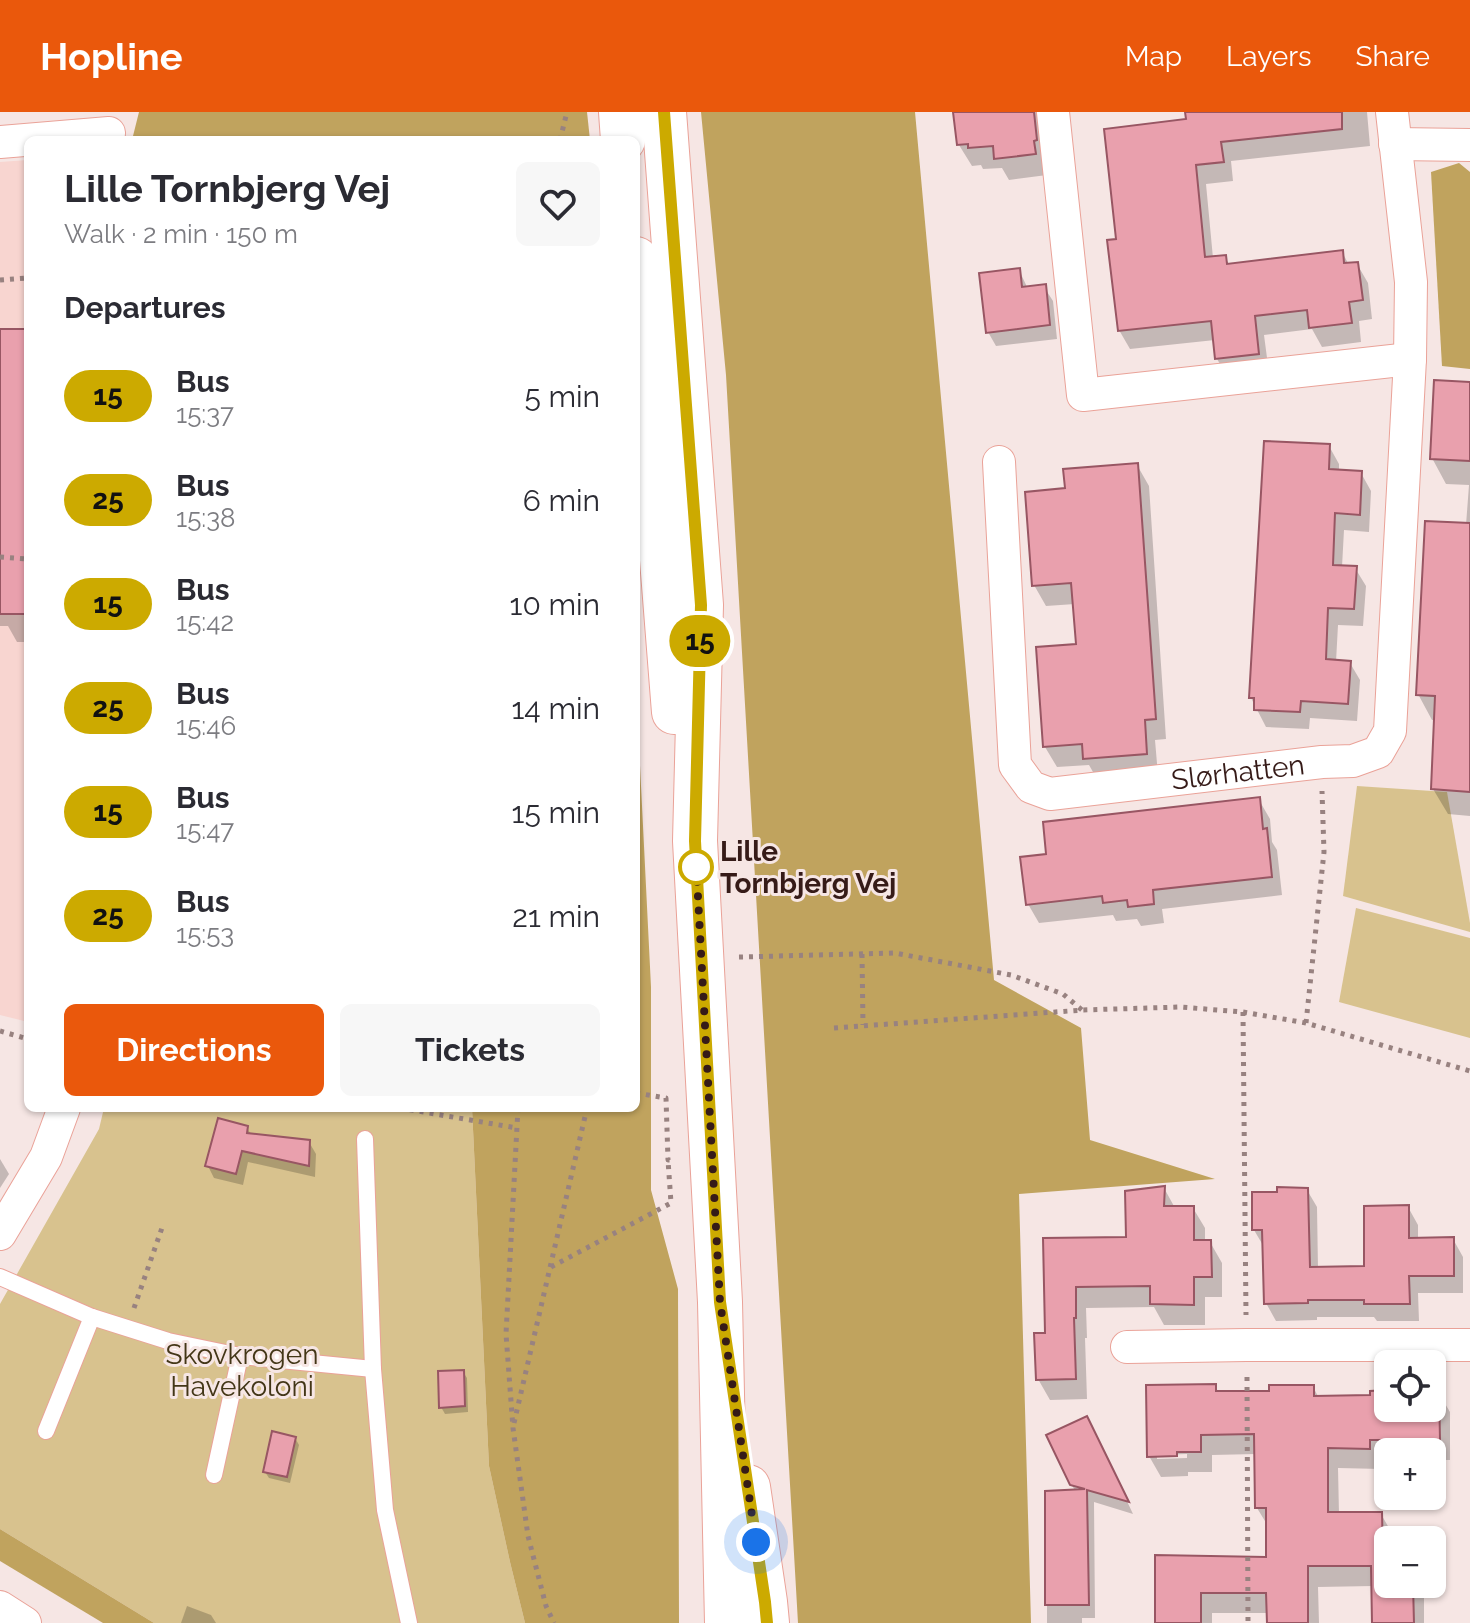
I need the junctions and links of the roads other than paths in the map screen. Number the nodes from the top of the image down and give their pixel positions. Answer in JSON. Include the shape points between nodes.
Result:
{"nodes":[{"id":1,"x":621,"y":112,"type":"edge"},
{"id":2,"x":664,"y":112,"type":"edge"},
{"id":3,"x":1053,"y":112,"type":"edge"},
{"id":4,"x":111,"y":128,"type":"edge"},
{"id":5,"x":1393,"y":128,"type":"edge"},
{"id":6,"x":48,"y":136,"type":"edge"},
{"id":7,"x":623,"y":136,"type":"edge"},
{"id":8,"x":24,"y":139,"type":"edge"},
{"id":9,"x":0,"y":142,"type":"edge"},
{"id":10,"x":1470,"y":145,"type":"edge"},
{"id":11,"x":640,"y":277,"type":"edge"},
{"id":12,"x":654,"y":341,"type":"edge"},
{"id":13,"x":1410,"y":359,"type":"junction"},
{"id":14,"x":999,"y":462,"type":"dead end"},
{"id":15,"x":63,"y":1112,"type":"edge"},
{"id":16,"x":365,"y":1139,"type":"dead end"},
{"id":17,"x":0,"y":1234,"type":"edge"},
{"id":18,"x":0,"y":1277,"type":"edge"},
{"id":19,"x":720,"y":1302,"type":"junction"},
{"id":20,"x":92,"y":1317,"type":"junction"},
{"id":21,"x":1470,"y":1345,"type":"edge"},
{"id":22,"x":1127,"y":1347,"type":"dead end"},
{"id":23,"x":240,"y":1356,"type":"junction"},
{"id":24,"x":373,"y":1369,"type":"junction"},
{"id":25,"x":46,"y":1431,"type":"dead end"},
{"id":26,"x":214,"y":1475,"type":"dead end"},
{"id":27,"x":0,"y":1607,"type":"edge"},
{"id":28,"x":25,"y":1623,"type":"edge"},
{"id":29,"x":409,"y":1623,"type":"edge"},
{"id":30,"x":727,"y":1623,"type":"edge"},
{"id":31,"x":767,"y":1623,"type":"edge"}],
"edges":[{"from":1,"to":7,"type":"street"},
{"from":2,"to":12,"type":"street"},
{"from":3,"to":13,"type":"street","via":[[1083,395]]},
{"from":4,"to":6,"type":"street"},
{"from":5,"to":10,"type":"street","name":"Slørhatten"},
{"from":5,"to":13,"type":"street","name":"Slørhatten","via":[[1411,282]]},
{"from":8,"to":9,"type":"street"},
{"from":11,"to":12,"type":"street"},
{"from":12,"to":19,"type":"street","via":[[701,605],[695,841]]},
{"from":13,"to":14,"type":"street","name":"Slørhatten","via":[[1390,731],[1378,752],[1353,761],[1050,794],[1031,787],[1015,765]]},
{"from":15,"to":17,"type":"street","via":[[46,1157]]},
{"from":16,"to":24,"type":"lane"},
{"from":18,"to":20,"type":"lane"},
{"from":19,"to":30,"type":"street"},
{"from":19,"to":31,"type":"street"},
{"from":20,"to":23,"type":"lane"},
{"from":20,"to":25,"type":"lane"},
{"from":21,"to":22,"type":"street"},
{"from":23,"to":24,"type":"lane"},
{"from":23,"to":26,"type":"lane"},
{"from":24,"to":29,"type":"lane","via":[[385,1510]]},
{"from":27,"to":28,"type":"street"}]}
